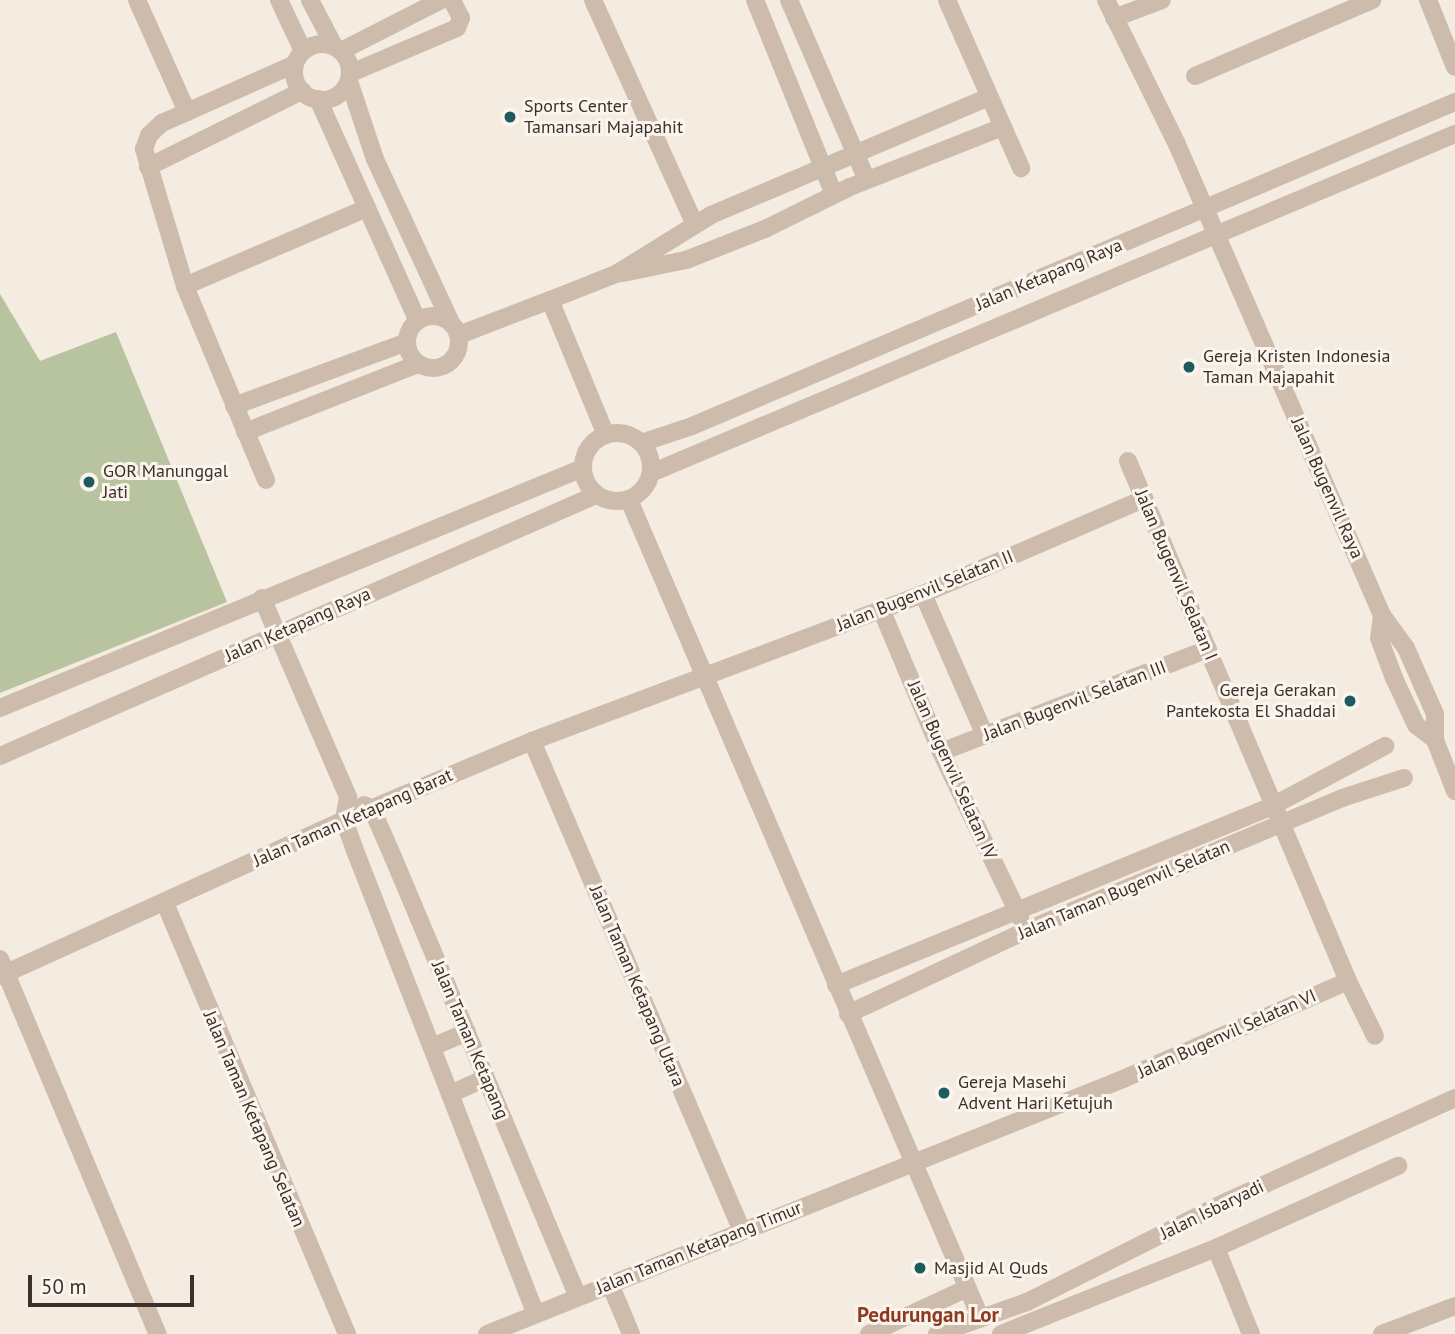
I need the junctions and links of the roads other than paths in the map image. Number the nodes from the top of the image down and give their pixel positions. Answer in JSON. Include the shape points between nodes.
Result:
{"nodes":[{"id":1,"x":137,"y":0,"type":"edge"},
{"id":2,"x":279,"y":0,"type":"edge"},
{"id":3,"x":310,"y":0,"type":"edge"},
{"id":4,"x":441,"y":0,"type":"edge"},
{"id":5,"x":452,"y":0,"type":"edge"},
{"id":6,"x":593,"y":0,"type":"edge"},
{"id":7,"x":755,"y":0,"type":"edge"},
{"id":8,"x":789,"y":0,"type":"edge"},
{"id":9,"x":947,"y":0,"type":"edge"},
{"id":10,"x":1106,"y":0,"type":"edge"},
{"id":11,"x":1162,"y":0,"type":"edge"},
{"id":12,"x":1372,"y":0,"type":"edge"},
{"id":13,"x":1429,"y":0,"type":"edge"},
{"id":14,"x":1114,"y":18,"type":"junction"},
{"id":15,"x":337,"y":48,"type":"junction"},
{"id":16,"x":299,"y":58,"type":"junction"},
{"id":17,"x":1455,"y":67,"type":"edge"},
{"id":18,"x":1195,"y":76,"type":"dead end"},
{"id":19,"x":350,"y":77,"type":"junction"},
{"id":20,"x":310,"y":95,"type":"junction"},
{"id":21,"x":989,"y":97,"type":"junction"},
{"id":22,"x":1455,"y":102,"type":"edge"},
{"id":23,"x":187,"y":112,"type":"junction"},
{"id":24,"x":1002,"y":127,"type":"junction"},
{"id":25,"x":1455,"y":134,"type":"edge"},
{"id":26,"x":854,"y":151,"type":"junction"},
{"id":27,"x":822,"y":164,"type":"junction"},
{"id":28,"x":148,"y":167,"type":"junction"},
{"id":29,"x":1021,"y":168,"type":"dead end"},
{"id":30,"x":867,"y":180,"type":"junction"},
{"id":31,"x":834,"y":195,"type":"junction"},
{"id":32,"x":367,"y":208,"type":"junction"},
{"id":33,"x":1204,"y":209,"type":"junction"},
{"id":34,"x":711,"y":215,"type":"junction"},
{"id":35,"x":694,"y":223,"type":"junction"},
{"id":36,"x":674,"y":234,"type":"junction"},
{"id":37,"x":1216,"y":235,"type":"junction"},
{"id":38,"x":723,"y":244,"type":"junction"},
{"id":39,"x":686,"y":260,"type":"junction"},
{"id":40,"x":616,"y":274,"type":"junction"},
{"id":41,"x":185,"y":286,"type":"junction"},
{"id":42,"x":550,"y":300,"type":"junction"},
{"id":43,"x":418,"y":321,"type":"junction"},
{"id":44,"x":455,"y":329,"type":"junction"},
{"id":45,"x":407,"y":342,"type":"junction"},
{"id":46,"x":418,"y":364,"type":"junction"},
{"id":47,"x":234,"y":406,"type":"junction"},
{"id":48,"x":692,"y":426,"type":"junction"},
{"id":49,"x":245,"y":432,"type":"junction"},
{"id":50,"x":606,"y":435,"type":"junction"},
{"id":51,"x":641,"y":443,"type":"junction"},
{"id":52,"x":703,"y":452,"type":"junction"},
{"id":53,"x":1128,"y":461,"type":"dead end"},
{"id":54,"x":583,"y":468,"type":"junction"},
{"id":55,"x":651,"y":472,"type":"junction"},
{"id":56,"x":266,"y":480,"type":"dead end"},
{"id":57,"x":596,"y":495,"type":"junction"},
{"id":58,"x":1143,"y":499,"type":"junction"},
{"id":59,"x":629,"y":500,"type":"junction"},
{"id":60,"x":923,"y":594,"type":"junction"},
{"id":61,"x":262,"y":598,"type":"junction"},
{"id":62,"x":881,"y":609,"type":"junction"},
{"id":63,"x":279,"y":633,"type":"junction"},
{"id":64,"x":1208,"y":649,"type":"junction"},
{"id":65,"x":705,"y":677,"type":"junction"},
{"id":66,"x":0,"y":709,"type":"edge"},
{"id":67,"x":985,"y":735,"type":"junction"},
{"id":68,"x":532,"y":741,"type":"junction"},
{"id":69,"x":1385,"y":746,"type":"dead end"},
{"id":70,"x":941,"y":752,"type":"junction"},
{"id":71,"x":0,"y":756,"type":"edge"},
{"id":72,"x":1404,"y":778,"type":"dead end"},
{"id":73,"x":1455,"y":791,"type":"edge"},
{"id":74,"x":348,"y":797,"type":"junction"},
{"id":75,"x":1275,"y":805,"type":"junction"},
{"id":76,"x":372,"y":808,"type":"junction"},
{"id":77,"x":344,"y":820,"type":"junction"},
{"id":78,"x":1282,"y":823,"type":"junction"},
{"id":79,"x":165,"y":903,"type":"junction"},
{"id":80,"x":1016,"y":909,"type":"junction"},
{"id":81,"x":1027,"y":930,"type":"junction"},
{"id":82,"x":2,"y":970,"type":"edge"},
{"id":83,"x":1348,"y":982,"type":"junction"},
{"id":84,"x":836,"y":985,"type":"junction"},
{"id":85,"x":848,"y":1014,"type":"junction"},
{"id":86,"x":467,"y":1032,"type":"junction"},
{"id":87,"x":1375,"y":1036,"type":"dead end"},
{"id":88,"x":432,"y":1047,"type":"junction"},
{"id":89,"x":486,"y":1078,"type":"junction"},
{"id":90,"x":450,"y":1094,"type":"junction"},
{"id":91,"x":1455,"y":1098,"type":"edge"},
{"id":92,"x":911,"y":1163,"type":"junction"},
{"id":93,"x":1398,"y":1166,"type":"dead end"},
{"id":94,"x":742,"y":1231,"type":"junction"},
{"id":95,"x":1216,"y":1248,"type":"junction"},
{"id":96,"x":610,"y":1284,"type":"junction"},
{"id":97,"x":965,"y":1289,"type":"junction"},
{"id":98,"x":578,"y":1297,"type":"junction"},
{"id":99,"x":1455,"y":1306,"type":"edge"},
{"id":100,"x":535,"y":1313,"type":"junction"},
{"id":101,"x":979,"y":1321,"type":"edge"},
{"id":102,"x":513,"y":1329,"type":"edge"},
{"id":103,"x":158,"y":1334,"type":"edge"},
{"id":104,"x":347,"y":1334,"type":"edge"},
{"id":105,"x":487,"y":1334,"type":"edge"},
{"id":106,"x":631,"y":1334,"type":"edge"},
{"id":107,"x":869,"y":1334,"type":"edge"},
{"id":108,"x":937,"y":1334,"type":"edge"},
{"id":109,"x":999,"y":1334,"type":"edge"},
{"id":110,"x":1251,"y":1334,"type":"edge"},
{"id":111,"x":1382,"y":1334,"type":"edge"}],
"edges":[{"from":1,"to":23,"type":"street"},
{"from":2,"to":16,"type":"street"},
{"from":3,"to":15,"type":"street"},
{"from":4,"to":15,"type":"street"},
{"from":5,"to":19,"type":"street","via":[[461,18],[457,28]]},
{"from":6,"to":35,"type":"street"},
{"from":7,"to":27,"type":"street"},
{"from":8,"to":26,"type":"street"},
{"from":9,"to":21,"type":"street"},
{"from":10,"to":14,"type":"street","name":"Jalan Bugenvil Raya"},
{"from":11,"to":14,"type":"street"},
{"from":12,"to":18,"type":"street"},
{"from":13,"to":17,"type":"street"},
{"from":14,"to":33,"type":"street","name":"Jalan Bugenvil Raya","via":[[1177,142]]},
{"from":15,"to":16,"type":"street","via":[[318,44]]},
{"from":15,"to":19,"type":"street"},
{"from":16,"to":20,"type":"street","via":[[295,79]]},
{"from":16,"to":23,"type":"street"},
{"from":19,"to":20,"type":"street","via":[[337,96]]},
{"from":19,"to":44,"type":"street","via":[[375,159]]},
{"from":20,"to":28,"type":"street"},
{"from":20,"to":32,"type":"street"},
{"from":21,"to":24,"type":"street"},
{"from":21,"to":26,"type":"street"},
{"from":22,"to":33,"type":"street","name":"Jalan Ketapang Raya"},
{"from":23,"to":28,"type":"street","via":[[149,135],[144,149]]},
{"from":24,"to":29,"type":"street"},
{"from":24,"to":30,"type":"street"},
{"from":25,"to":37,"type":"street","name":"Jalan Ketapang Raya"},
{"from":26,"to":27,"type":"street"},
{"from":26,"to":30,"type":"street"},
{"from":27,"to":31,"type":"street"},
{"from":27,"to":34,"type":"street"},
{"from":28,"to":41,"type":"street"},
{"from":30,"to":31,"type":"street"},
{"from":31,"to":38,"type":"street"},
{"from":32,"to":41,"type":"street"},
{"from":32,"to":43,"type":"street"},
{"from":33,"to":37,"type":"street","name":"Jalan Bugenvil Raya"},
{"from":33,"to":48,"type":"street","name":"Jalan Ketapang Raya"},
{"from":34,"to":35,"type":"street"},
{"from":34,"to":38,"type":"street"},
{"from":35,"to":36,"type":"street"},
{"from":36,"to":39,"type":"street"},
{"from":36,"to":40,"type":"street"},
{"from":37,"to":52,"type":"street","name":"Jalan Ketapang Raya"},
{"from":37,"to":73,"type":"street","name":"Jalan Bugenvil Raya","via":[[1382,615],[1379,638],[1399,689],[1416,725],[1435,740]]},
{"from":38,"to":39,"type":"street"},
{"from":39,"to":40,"type":"street"},
{"from":40,"to":42,"type":"street"},
{"from":41,"to":47,"type":"street"},
{"from":42,"to":44,"type":"street"},
{"from":42,"to":50,"type":"street"},
{"from":43,"to":44,"type":"street","via":[[438,316]]},
{"from":43,"to":45,"type":"street"},
{"from":44,"to":46,"type":"street","via":[[458,353],[445,366]]},
{"from":45,"to":46,"type":"street"},
{"from":45,"to":47,"type":"street"},
{"from":46,"to":49,"type":"street"},
{"from":47,"to":49,"type":"street"},
{"from":48,"to":51,"type":"street","name":"Jalan Ketapang Raya"},
{"from":48,"to":52,"type":"street"},
{"from":49,"to":56,"type":"street"},
{"from":50,"to":51,"type":"street","via":[[625,434]]},
{"from":50,"to":54,"type":"street","via":[[587,451]]},
{"from":51,"to":55,"type":"street","via":[[649,454]]},
{"from":52,"to":55,"type":"street","name":"Jalan Ketapang Raya"},
{"from":53,"to":58,"type":"street","name":"Jalan Bugenvil Selatan I"},
{"from":54,"to":57,"type":"street"},
{"from":54,"to":61,"type":"street","name":"Jalan Ketapang Raya"},
{"from":55,"to":59,"type":"street","via":[[645,487]]},
{"from":57,"to":59,"type":"street","via":[[617,502]]},
{"from":57,"to":63,"type":"street","name":"Jalan Ketapang Raya"},
{"from":58,"to":60,"type":"street","name":"Jalan Bugenvil Selatan II"},
{"from":58,"to":64,"type":"street","name":"Jalan Bugenvil Selatan I"},
{"from":59,"to":65,"type":"street"},
{"from":60,"to":62,"type":"street","name":"Jalan Bugenvil Selatan II"},
{"from":60,"to":67,"type":"street"},
{"from":61,"to":63,"type":"street"},
{"from":61,"to":66,"type":"street","name":"Jalan Ketapang Raya"},
{"from":62,"to":65,"type":"street","name":"Jalan Bugenvil Selatan II"},
{"from":62,"to":70,"type":"street","name":"Jalan Bugenvil Selatan IV"},
{"from":63,"to":71,"type":"street","name":"Jalan Ketapang Raya"},
{"from":63,"to":74,"type":"street"},
{"from":64,"to":67,"type":"street","name":"Jalan Bugenvil Selatan III"},
{"from":64,"to":75,"type":"street","name":"Jalan Bugenvil Selatan I"},
{"from":65,"to":68,"type":"street","name":"Jalan Taman Ketapang Barat"},
{"from":65,"to":84,"type":"street"},
{"from":67,"to":70,"type":"street","name":"Jalan Bugenvil Selatan III"},
{"from":68,"to":76,"type":"street","name":"Jalan Taman Ketapang Barat"},
{"from":68,"to":94,"type":"street","name":"Jalan Taman Ketapang Utara"},
{"from":69,"to":75,"type":"street","name":"Jalan Taman Bugenvil Selatan"},
{"from":70,"to":80,"type":"street","name":"Jalan Bugenvil Selatan IV"},
{"from":72,"to":78,"type":"street","name":"Jalan Taman Bugenvil Selatan"},
{"from":74,"to":76,"type":"street"},
{"from":74,"to":77,"type":"street"},
{"from":75,"to":78,"type":"street","name":"Jalan Bugenvil Selatan I"},
{"from":75,"to":80,"type":"street","name":"Jalan Taman Bugenvil Selatan"},
{"from":76,"to":77,"type":"street","name":"Jalan Taman Ketapang Barat"},
{"from":76,"to":86,"type":"street","name":"Jalan Taman Ketapang"},
{"from":77,"to":79,"type":"street","name":"Jalan Taman Ketapang Barat"},
{"from":77,"to":88,"type":"street","name":"Jalan Taman Ketapang"},
{"from":78,"to":81,"type":"street","name":"Jalan Taman Bugenvil Selatan"},
{"from":78,"to":83,"type":"street"},
{"from":79,"to":82,"type":"street","name":"Jalan Taman Ketapang Barat"},
{"from":79,"to":104,"type":"street","name":"Jalan Taman Ketapang Selatan"},
{"from":80,"to":81,"type":"street","name":"Jalan Bugenvil Selatan IV"},
{"from":80,"to":84,"type":"street","name":"Jalan Taman Bugenvil Selatan"},
{"from":81,"to":85,"type":"street","name":"Jalan Taman Bugenvil Selatan"},
{"from":82,"to":103,"type":"street"},
{"from":83,"to":87,"type":"street"},
{"from":83,"to":92,"type":"street","name":"Jalan Bugenvil Selatan VI","via":[[1124,1079]]},
{"from":84,"to":85,"type":"street"},
{"from":85,"to":92,"type":"street"},
{"from":86,"to":88,"type":"street"},
{"from":86,"to":89,"type":"street","name":"Jalan Taman Ketapang"},
{"from":88,"to":90,"type":"street","name":"Jalan Taman Ketapang"},
{"from":89,"to":90,"type":"street"},
{"from":89,"to":98,"type":"street","name":"Jalan Taman Ketapang"},
{"from":90,"to":100,"type":"street","name":"Jalan Taman Ketapang"},
{"from":91,"to":101,"type":"street","name":"Jalan Isbaryadi"},
{"from":92,"to":94,"type":"street","name":"Jalan Taman Ketapang Timur"},
{"from":92,"to":97,"type":"street"},
{"from":93,"to":95,"type":"street"},
{"from":94,"to":96,"type":"street","name":"Jalan Taman Ketapang Timur"},
{"from":95,"to":109,"type":"street"},
{"from":95,"to":110,"type":"street"},
{"from":96,"to":98,"type":"street","name":"Jalan Taman Ketapang Timur"},
{"from":96,"to":106,"type":"street"},
{"from":97,"to":101,"type":"street"},
{"from":97,"to":107,"type":"street"},
{"from":98,"to":100,"type":"street","name":"Jalan Taman Ketapang Timur"},
{"from":99,"to":111,"type":"street"},
{"from":100,"to":102,"type":"street","name":"Jalan Taman Ketapang Timur"},
{"from":101,"to":108,"type":"street","name":"Jalan Isbaryadi"},
{"from":101,"to":109,"type":"street"},
{"from":102,"to":105,"type":"street","name":"Jalan Taman Ketapang Timur"}]}
